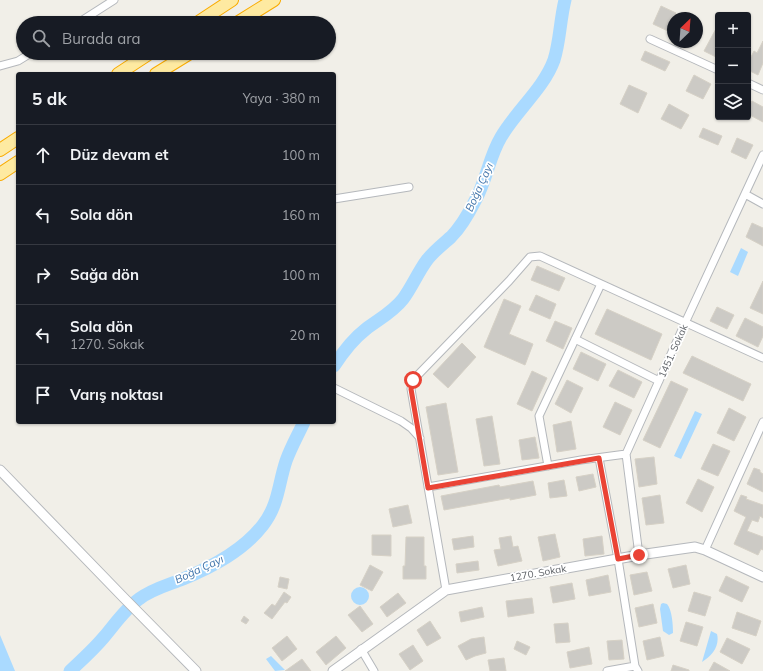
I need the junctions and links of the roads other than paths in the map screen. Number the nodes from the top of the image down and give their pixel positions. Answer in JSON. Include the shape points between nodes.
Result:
{"nodes":[{"id":1,"x":114,"y":0,"type":"edge"},
{"id":2,"x":232,"y":0,"type":"edge"},
{"id":3,"x":274,"y":0,"type":"edge"},
{"id":4,"x":89,"y":16,"type":"edge"},
{"id":5,"x":207,"y":16,"type":"edge"},
{"id":6,"x":248,"y":16,"type":"edge"},
{"id":7,"x":650,"y":39,"type":"dead end"},
{"id":8,"x":20,"y":60,"type":"edge"},
{"id":9,"x":139,"y":60,"type":"edge"},
{"id":10,"x":179,"y":60,"type":"edge"},
{"id":11,"x":0,"y":66,"type":"edge"},
{"id":12,"x":715,"y":69,"type":"edge"},
{"id":13,"x":121,"y":72,"type":"edge"},
{"id":14,"x":159,"y":72,"type":"edge"},
{"id":15,"x":750,"y":84,"type":"edge"},
{"id":16,"x":763,"y":90,"type":"edge"},
{"id":17,"x":16,"y":139,"type":"edge"},
{"id":18,"x":0,"y":150,"type":"edge"},
{"id":19,"x":763,"y":155,"type":"edge"},
{"id":20,"x":16,"y":163,"type":"edge"},
{"id":21,"x":0,"y":174,"type":"edge"},
{"id":22,"x":409,"y":187,"type":"dead end"},
{"id":23,"x":745,"y":194,"type":"junction"},
{"id":24,"x":336,"y":199,"type":"edge"},
{"id":25,"x":763,"y":204,"type":"edge"},
{"id":26,"x":601,"y":284,"type":"junction"},
{"id":27,"x":685,"y":323,"type":"junction"},
{"id":28,"x":575,"y":339,"type":"junction"},
{"id":29,"x":763,"y":358,"type":"edge"},
{"id":30,"x":659,"y":381,"type":"junction"},
{"id":31,"x":337,"y":389,"type":"edge"},
{"id":32,"x":762,"y":427,"type":"edge"},
{"id":33,"x":420,"y":438,"type":"junction"},
{"id":34,"x":626,"y":454,"type":"junction"},
{"id":35,"x":599,"y":458,"type":"junction"},
{"id":36,"x":548,"y":466,"type":"junction"},
{"id":37,"x":0,"y":470,"type":"edge"},
{"id":38,"x":428,"y":488,"type":"junction"},
{"id":39,"x":705,"y":550,"type":"junction"},
{"id":40,"x":639,"y":555,"type":"junction"},
{"id":41,"x":618,"y":559,"type":"junction"},
{"id":42,"x":763,"y":577,"type":"edge"},
{"id":43,"x":446,"y":590,"type":"junction"},
{"id":44,"x":361,"y":650,"type":"junction"},
{"id":45,"x":637,"y":668,"type":"edge"},
{"id":46,"x":196,"y":671,"type":"edge"},
{"id":47,"x":333,"y":671,"type":"edge"},
{"id":48,"x":374,"y":671,"type":"edge"},
{"id":49,"x":607,"y":671,"type":"edge"}],
"edges":[{"from":1,"to":4,"type":"street"},
{"from":2,"to":5,"type":"highway"},
{"from":3,"to":6,"type":"highway"},
{"from":7,"to":12,"type":"street"},
{"from":8,"to":11,"type":"street"},
{"from":9,"to":13,"type":"highway"},
{"from":10,"to":14,"type":"highway"},
{"from":15,"to":16,"type":"street"},
{"from":17,"to":18,"type":"highway"},
{"from":19,"to":23,"type":"street","name":"1451. Sokak"},
{"from":20,"to":21,"type":"highway"},
{"from":22,"to":24,"type":"street"},
{"from":23,"to":25,"type":"street"},
{"from":23,"to":27,"type":"street","name":"1451. Sokak"},
{"from":26,"to":27,"type":"street"},
{"from":26,"to":28,"type":"street"},
{"from":26,"to":33,"type":"street","via":[[540,256],[530,257],[413,380],[411,389]]},
{"from":27,"to":29,"type":"street"},
{"from":27,"to":30,"type":"street","name":"1451. Sokak"},
{"from":28,"to":30,"type":"street"},
{"from":28,"to":36,"type":"street","via":[[539,416]]},
{"from":30,"to":34,"type":"street","name":"1451. Sokak"},
{"from":31,"to":33,"type":"street","via":[[401,421]]},
{"from":32,"to":39,"type":"street"},
{"from":33,"to":38,"type":"street"},
{"from":34,"to":35,"type":"street"},
{"from":34,"to":40,"type":"street"},
{"from":35,"to":36,"type":"street"},
{"from":35,"to":41,"type":"street"},
{"from":36,"to":38,"type":"street"},
{"from":37,"to":46,"type":"street"},
{"from":38,"to":43,"type":"street"},
{"from":39,"to":40,"type":"street","name":"1270. Sokak","via":[[695,548]]},
{"from":39,"to":42,"type":"street","name":"1270. Sokak"},
{"from":40,"to":41,"type":"street","name":"1270. Sokak"},
{"from":41,"to":43,"type":"street","name":"1270. Sokak"},
{"from":41,"to":45,"type":"street"},
{"from":43,"to":44,"type":"street","name":"1270. Sokak"},
{"from":44,"to":47,"type":"street","name":"1270. Sokak"},
{"from":44,"to":48,"type":"street"},
{"from":45,"to":49,"type":"street"}]}
